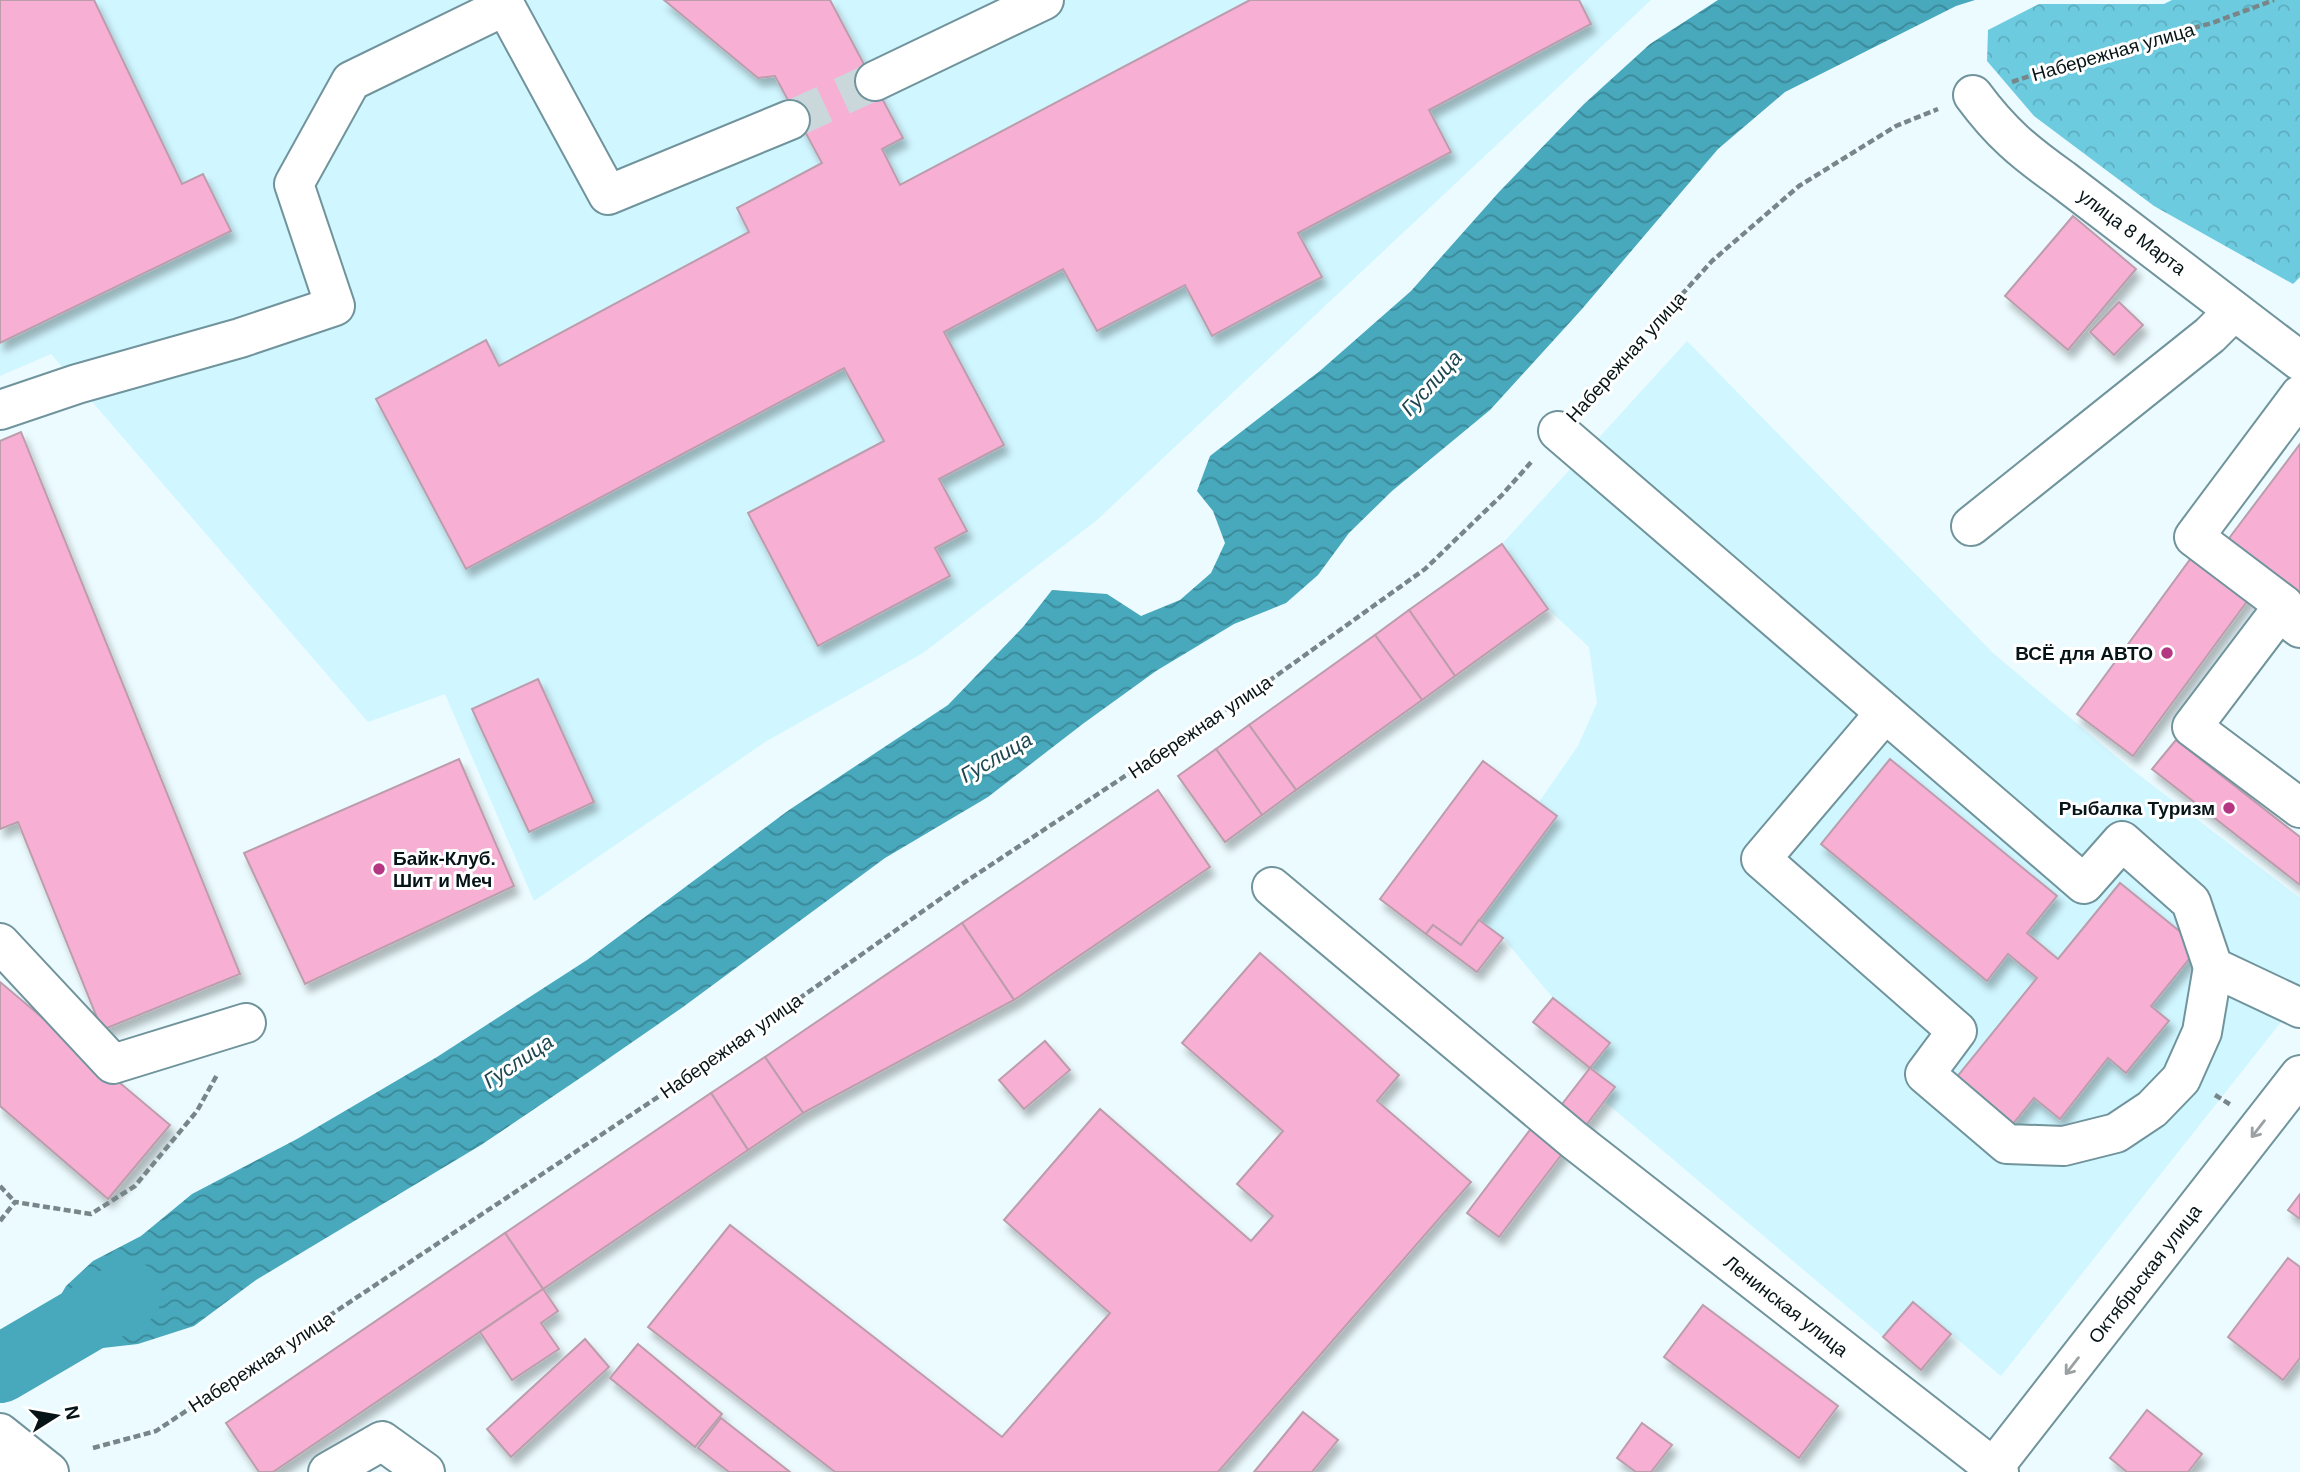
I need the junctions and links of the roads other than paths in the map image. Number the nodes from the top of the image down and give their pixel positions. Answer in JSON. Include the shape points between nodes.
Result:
{"nodes":[{"id":1,"x":1044,"y":0,"type":"edge"},
{"id":2,"x":503,"y":3,"type":"edge"},
{"id":3,"x":875,"y":82,"type":"tunnel mouth"},
{"id":4,"x":1973,"y":95,"type":"road end"},
{"id":5,"x":790,"y":120,"type":"tunnel mouth"},
{"id":6,"x":2234,"y":311,"type":"junction"},
{"id":7,"x":2295,"y":349,"type":"edge"},
{"id":8,"x":2300,"y":395,"type":"edge"},
{"id":9,"x":0,"y":410,"type":"edge"},
{"id":10,"x":1558,"y":431,"type":"road end"},
{"id":11,"x":1971,"y":526,"type":"dead end"},
{"id":12,"x":2289,"y":620,"type":"edge"},
{"id":13,"x":1885,"y":713,"type":"junction"},
{"id":14,"x":2300,"y":808,"type":"edge"},
{"id":15,"x":1272,"y":887,"type":"dead end"},
{"id":16,"x":0,"y":943,"type":"edge"},
{"id":17,"x":2213,"y":967,"type":"junction"},
{"id":18,"x":2300,"y":1008,"type":"edge"},
{"id":19,"x":246,"y":1023,"type":"road end"},
{"id":20,"x":2300,"y":1075,"type":"edge"},
{"id":21,"x":2,"y":1452,"type":"edge"},
{"id":22,"x":1994,"y":1471,"type":"edge"},
{"id":23,"x":49,"y":1472,"type":"edge"},
{"id":24,"x":328,"y":1472,"type":"edge"},
{"id":25,"x":425,"y":1472,"type":"edge"}],
"edges":[{"from":1,"to":3,"type":"street"},
{"from":2,"to":5,"type":"street","via":[[608,195]]},
{"from":2,"to":9,"type":"street","via":[[351,81],[294,184],[335,306]]},
{"from":4,"to":6,"type":"street","name":"улица 8 Марта","via":[[2023,152]]},
{"from":6,"to":7,"type":"street","name":"улица 8 Марта"},
{"from":6,"to":11,"type":"street"},
{"from":8,"to":12,"type":"street","via":[[2194,537],[2284,605]]},
{"from":10,"to":13,"type":"street"},
{"from":12,"to":14,"type":"street","via":[[2192,727]]},
{"from":13,"to":17,"type":"street","via":[[2084,884],[2122,841],[2191,902]]},
{"from":13,"to":17,"type":"street","via":[[1761,859],[1957,1031],[1925,1074],[2007,1144],[2064,1146],[2116,1133],[2152,1109],[2181,1079],[2202,1032]]},
{"from":15,"to":22,"type":"street","name":"Ленинская улица","via":[[1574,1140]]},
{"from":16,"to":19,"type":"street","via":[[113,1064]]},
{"from":17,"to":18,"type":"street"},
{"from":20,"to":22,"type":"street","name":"Октябрьская улица","one_way":true},
{"from":21,"to":23,"type":"street"},
{"from":24,"to":25,"type":"street","via":[[382,1441]]}]}
